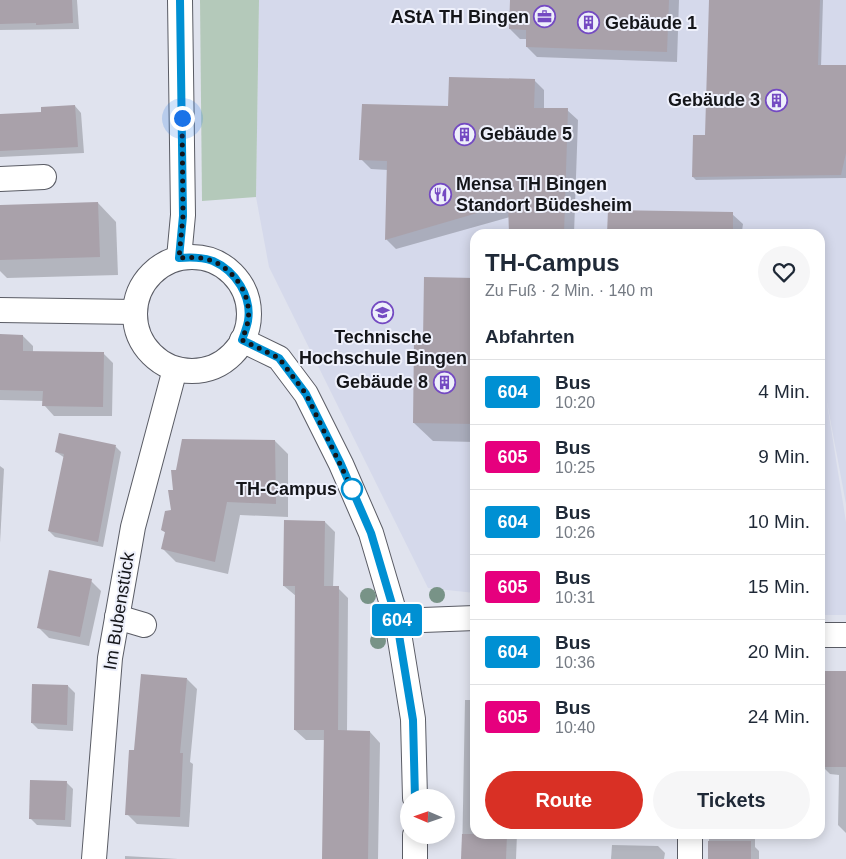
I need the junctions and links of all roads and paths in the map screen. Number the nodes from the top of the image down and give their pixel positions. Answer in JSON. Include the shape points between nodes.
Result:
{"nodes":[{"id":1,"x":180,"y":0,"type":"edge"},
{"id":2,"x":44,"y":177,"type":"dead end"},
{"id":3,"x":0,"y":179,"type":"edge"},
{"id":4,"x":179,"y":258,"type":"junction"},
{"id":5,"x":0,"y":310,"type":"edge"},
{"id":6,"x":135,"y":312,"type":"junction"},
{"id":7,"x":242,"y":340,"type":"junction"},
{"id":8,"x":175,"y":369,"type":"junction"},
{"id":9,"x":117,"y":617,"type":"junction"},
{"id":10,"x":470,"y":618,"type":"edge"},
{"id":11,"x":397,"y":621,"type":"junction"},
{"id":12,"x":144,"y":625,"type":"dead end"},
{"id":13,"x":825,"y":635,"type":"edge"},
{"id":14,"x":846,"y":635,"type":"edge"},
{"id":15,"x":414,"y":789,"type":"edge"},
{"id":16,"x":690,"y":839,"type":"edge"},
{"id":17,"x":415,"y":844,"type":"edge"},
{"id":18,"x":94,"y":859,"type":"edge"},
{"id":19,"x":415,"y":859,"type":"edge"},
{"id":20,"x":690,"y":859,"type":"edge"}],
"edges":[{"from":1,"to":4,"type":"street","via":[[183,216]]},
{"from":2,"to":3,"type":"street"},
{"from":4,"to":6,"type":"street","via":[[162,265],[148,277],[138,294]]},
{"from":4,"to":7,"type":"street","via":[[213,261],[228,270],[239,283],[247,301],[248,321]]},
{"from":5,"to":6,"type":"street"},
{"from":6,"to":8,"type":"street","via":[[137,330],[145,347],[158,360]]},
{"from":7,"to":8,"type":"street","via":[[221,363],[206,369]]},
{"from":7,"to":11,"type":"street","via":[[279,358],[306,394],[371,533]]},
{"from":8,"to":9,"type":"street","name":"Im Bubenstück","via":[[134,527]]},
{"from":9,"to":12,"type":"street"},
{"from":9,"to":18,"type":"street","name":"Im Bubenstück","via":[[110,658]]},
{"from":10,"to":11,"type":"street"},
{"from":11,"to":15,"type":"street","via":[[413,720]]},
{"from":13,"to":14,"type":"street"},
{"from":16,"to":20,"type":"street"},
{"from":17,"to":19,"type":"street"}]}
